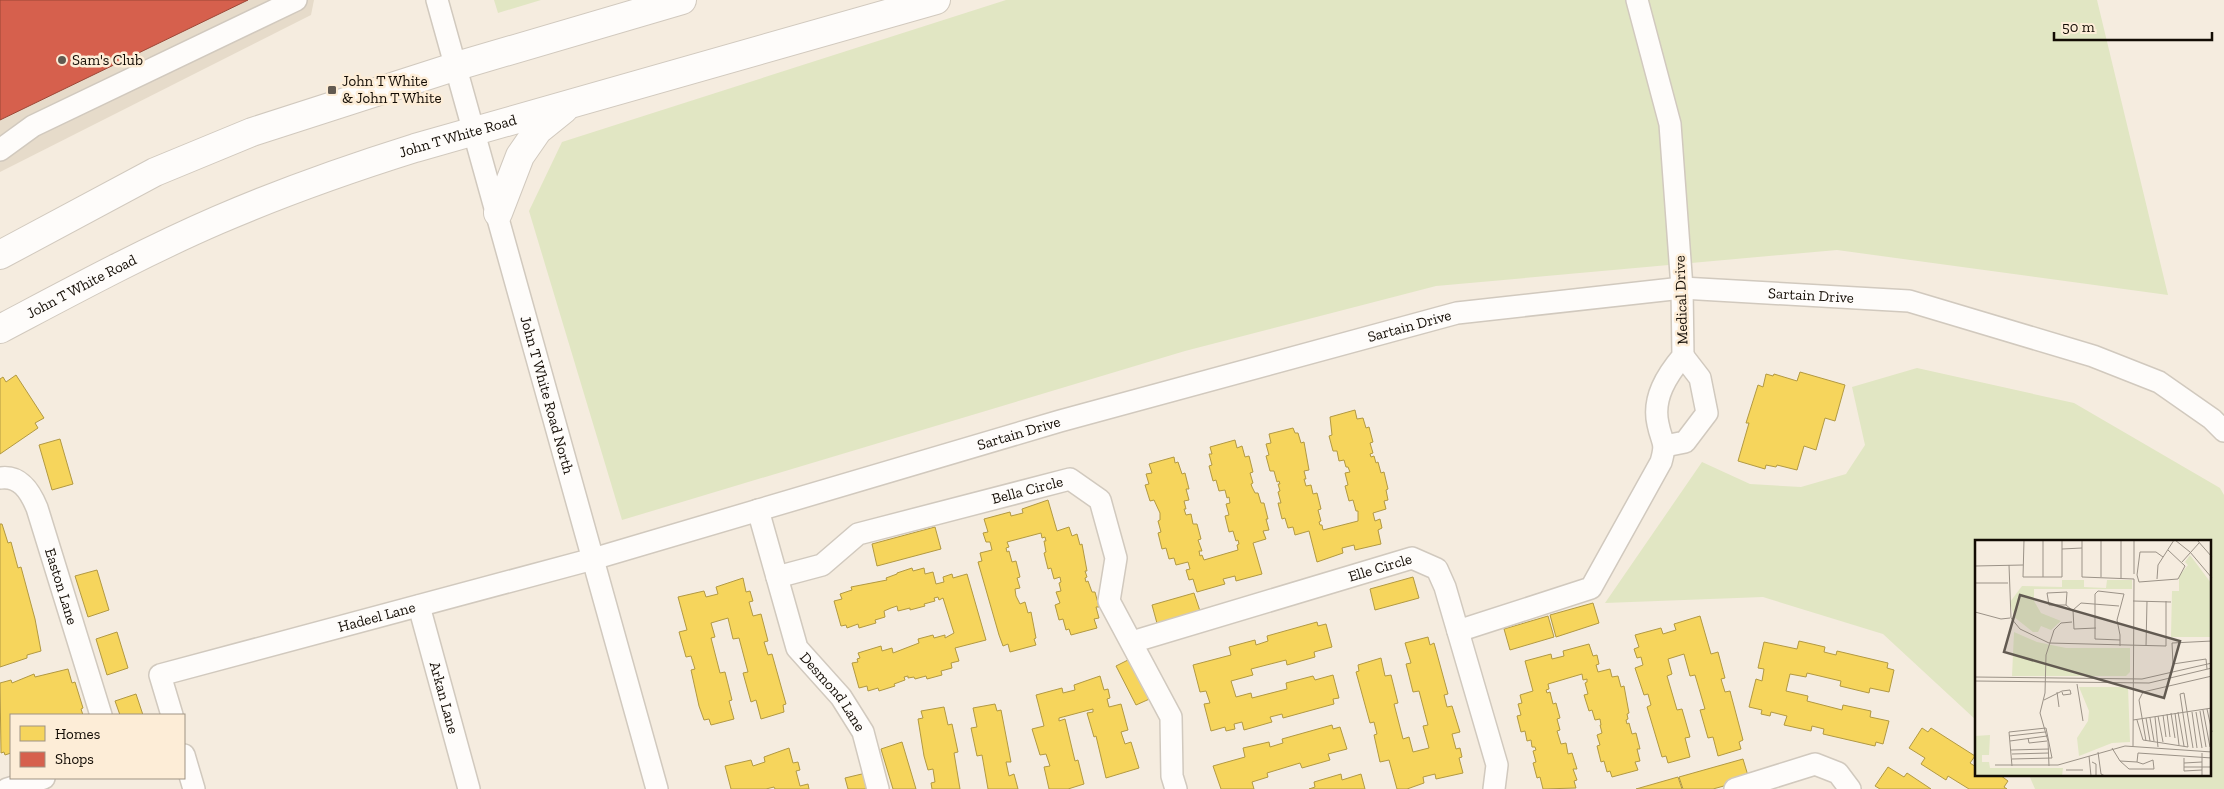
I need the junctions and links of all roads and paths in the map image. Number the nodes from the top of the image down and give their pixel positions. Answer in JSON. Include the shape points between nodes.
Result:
{"nodes":[{"id":1,"x":296,"y":0,"type":"edge"},
{"id":2,"x":437,"y":0,"type":"edge"},
{"id":3,"x":682,"y":0,"type":"edge"},
{"id":4,"x":936,"y":0,"type":"edge"},
{"id":5,"x":1636,"y":0,"type":"edge"},
{"id":6,"x":457,"y":66,"type":"junction"},
{"id":7,"x":571,"y":104,"type":"junction"},
{"id":8,"x":475,"y":131,"type":"junction"},
{"id":9,"x":0,"y":150,"type":"edge"},
{"id":10,"x":498,"y":213,"type":"junction"},
{"id":11,"x":0,"y":255,"type":"edge"},
{"id":12,"x":1682,"y":288,"type":"junction"},
{"id":13,"x":0,"y":329,"type":"edge"},
{"id":14,"x":1683,"y":356,"type":"junction"},
{"id":15,"x":2224,"y":431,"type":"edge"},
{"id":16,"x":1665,"y":446,"type":"junction"},
{"id":17,"x":0,"y":478,"type":"edge"},
{"id":18,"x":758,"y":510,"type":"junction"},
{"id":19,"x":594,"y":559,"type":"junction"},
{"id":20,"x":777,"y":577,"type":"junction"},
{"id":21,"x":418,"y":606,"type":"junction"},
{"id":22,"x":1458,"y":631,"type":"junction"},
{"id":23,"x":1132,"y":642,"type":"junction"},
{"id":24,"x":101,"y":714,"type":"edge"},
{"id":25,"x":172,"y":714,"type":"edge"},
{"id":26,"x":185,"y":758,"type":"edge"},
{"id":27,"x":41,"y":779,"type":"edge"},
{"id":28,"x":7,"y":789,"type":"edge"},
{"id":29,"x":194,"y":789,"type":"edge"},
{"id":30,"x":469,"y":789,"type":"edge"},
{"id":31,"x":657,"y":789,"type":"edge"},
{"id":32,"x":878,"y":789,"type":"edge"},
{"id":33,"x":1176,"y":789,"type":"edge"},
{"id":34,"x":1494,"y":789,"type":"edge"},
{"id":35,"x":1735,"y":789,"type":"edge"},
{"id":36,"x":1850,"y":789,"type":"edge"}],
"edges":[{"from":1,"to":9,"type":"street","via":[[34,126]]},
{"from":2,"to":6,"type":"street","name":"John T White Road North"},
{"from":3,"to":6,"type":"main road"},
{"from":4,"to":7,"type":"main road","name":"John T White Road"},
{"from":5,"to":12,"type":"street","name":"Medical Drive","via":[[1670,124]]},
{"from":6,"to":8,"type":"street","name":"John T White Road North"},
{"from":6,"to":11,"type":"main road","via":[[252,132],[155,172]]},
{"from":7,"to":8,"type":"main road","name":"John T White Road"},
{"from":7,"to":10,"type":"main road","via":[[538,130],[520,156]]},
{"from":8,"to":10,"type":"street","name":"John T White Road North"},
{"from":8,"to":13,"type":"main road","name":"John T White Road","via":[[350,168],[287,191],[134,260]]},
{"from":10,"to":19,"type":"street","name":"John T White Road North"},
{"from":12,"to":14,"type":"street","name":"Medical Drive"},
{"from":12,"to":15,"type":"street","name":"Sartain Drive","via":[[1909,301],[2093,356],[2159,382]]},
{"from":12,"to":18,"type":"street","name":"Sartain Drive","via":[[1457,313],[1060,421]]},
{"from":14,"to":16,"type":"street","name":"Medical Drive","via":[[1667,375],[1658,398],[1658,422]]},
{"from":14,"to":16,"type":"street","via":[[1700,378],[1708,413],[1685,442]]},
{"from":16,"to":22,"type":"street","via":[[1661,462],[1591,588]]},
{"from":17,"to":24,"type":"street","name":"Easton Lane","via":[[21,482],[31,493]]},
{"from":18,"to":19,"type":"street","name":"Sartain Drive"},
{"from":18,"to":20,"type":"street","name":"Desmond Lane"},
{"from":19,"to":21,"type":"street","name":"Hadeel Lane"},
{"from":19,"to":31,"type":"street","name":"John T White Road North"},
{"from":20,"to":23,"type":"street","name":"Bella Circle","via":[[822,565],[858,534],[1070,479],[1100,500],[1116,558],[1109,601]]},
{"from":20,"to":32,"type":"street","name":"Desmond Lane","via":[[797,648],[841,697],[863,732]]},
{"from":21,"to":25,"type":"street","name":"Hadeel Lane","via":[[160,675]]},
{"from":21,"to":30,"type":"street","name":"Arkan Lane"},
{"from":22,"to":23,"type":"street","name":"Elle Circle","via":[[1437,569],[1412,558]]},
{"from":22,"to":34,"type":"street","name":"Elle Circle","via":[[1497,765]]},
{"from":23,"to":33,"type":"street","name":"Bella Circle","via":[[1171,717],[1172,776]]},
{"from":26,"to":29,"type":"street"},
{"from":27,"to":28,"type":"street"},
{"from":35,"to":36,"type":"street","via":[[1815,764],[1838,773]]}]}
